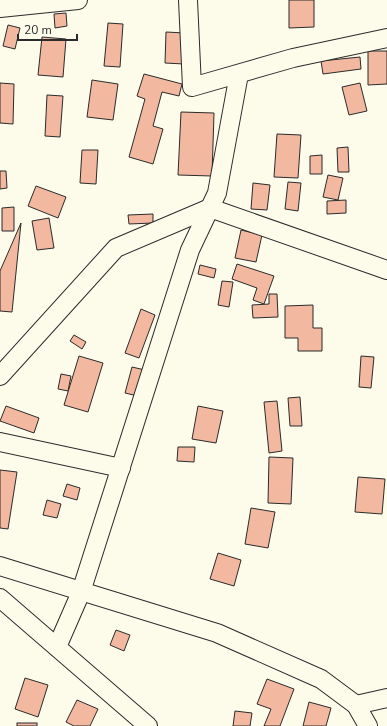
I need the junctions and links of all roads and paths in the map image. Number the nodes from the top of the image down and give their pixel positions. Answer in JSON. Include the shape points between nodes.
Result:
{"nodes":[{"id":1,"x":78,"y":0,"type":"edge"},
{"id":2,"x":188,"y":0,"type":"edge"},
{"id":3,"x":0,"y":8,"type":"edge"},
{"id":4,"x":387,"y":38,"type":"edge"},
{"id":5,"x":239,"y":74,"type":"junction"},
{"id":6,"x":210,"y":208,"type":"junction"},
{"id":7,"x":387,"y":270,"type":"edge"},
{"id":8,"x":0,"y":376,"type":"edge"},
{"id":9,"x":0,"y":442,"type":"edge"},
{"id":10,"x":121,"y":468,"type":"junction"},
{"id":11,"x":0,"y":566,"type":"edge"},
{"id":12,"x":81,"y":592,"type":"junction"},
{"id":13,"x":0,"y":598,"type":"edge"},
{"id":14,"x":57,"y":647,"type":"junction"},
{"id":15,"x":387,"y":698,"type":"edge"},
{"id":16,"x":356,"y":705,"type":"junction"},
{"id":17,"x":148,"y":726,"type":"edge"},
{"id":18,"x":368,"y":726,"type":"edge"}],
"edges":[{"from":1,"to":3,"type":"street"},
{"from":2,"to":5,"type":"street","via":[[192,87]]},
{"from":4,"to":5,"type":"street","via":[[293,58]]},
{"from":5,"to":6,"type":"street","via":[[217,193]]},
{"from":6,"to":7,"type":"street"},
{"from":6,"to":8,"type":"street","via":[[116,248]]},
{"from":6,"to":10,"type":"street","via":[[190,250]]},
{"from":9,"to":10,"type":"street"},
{"from":10,"to":12,"type":"street"},
{"from":11,"to":12,"type":"street"},
{"from":12,"to":14,"type":"street"},
{"from":12,"to":16,"type":"street","via":[[217,633],[321,679]]},
{"from":13,"to":14,"type":"street"},
{"from":14,"to":17,"type":"street"},
{"from":15,"to":16,"type":"street"},
{"from":16,"to":18,"type":"street"}]}
